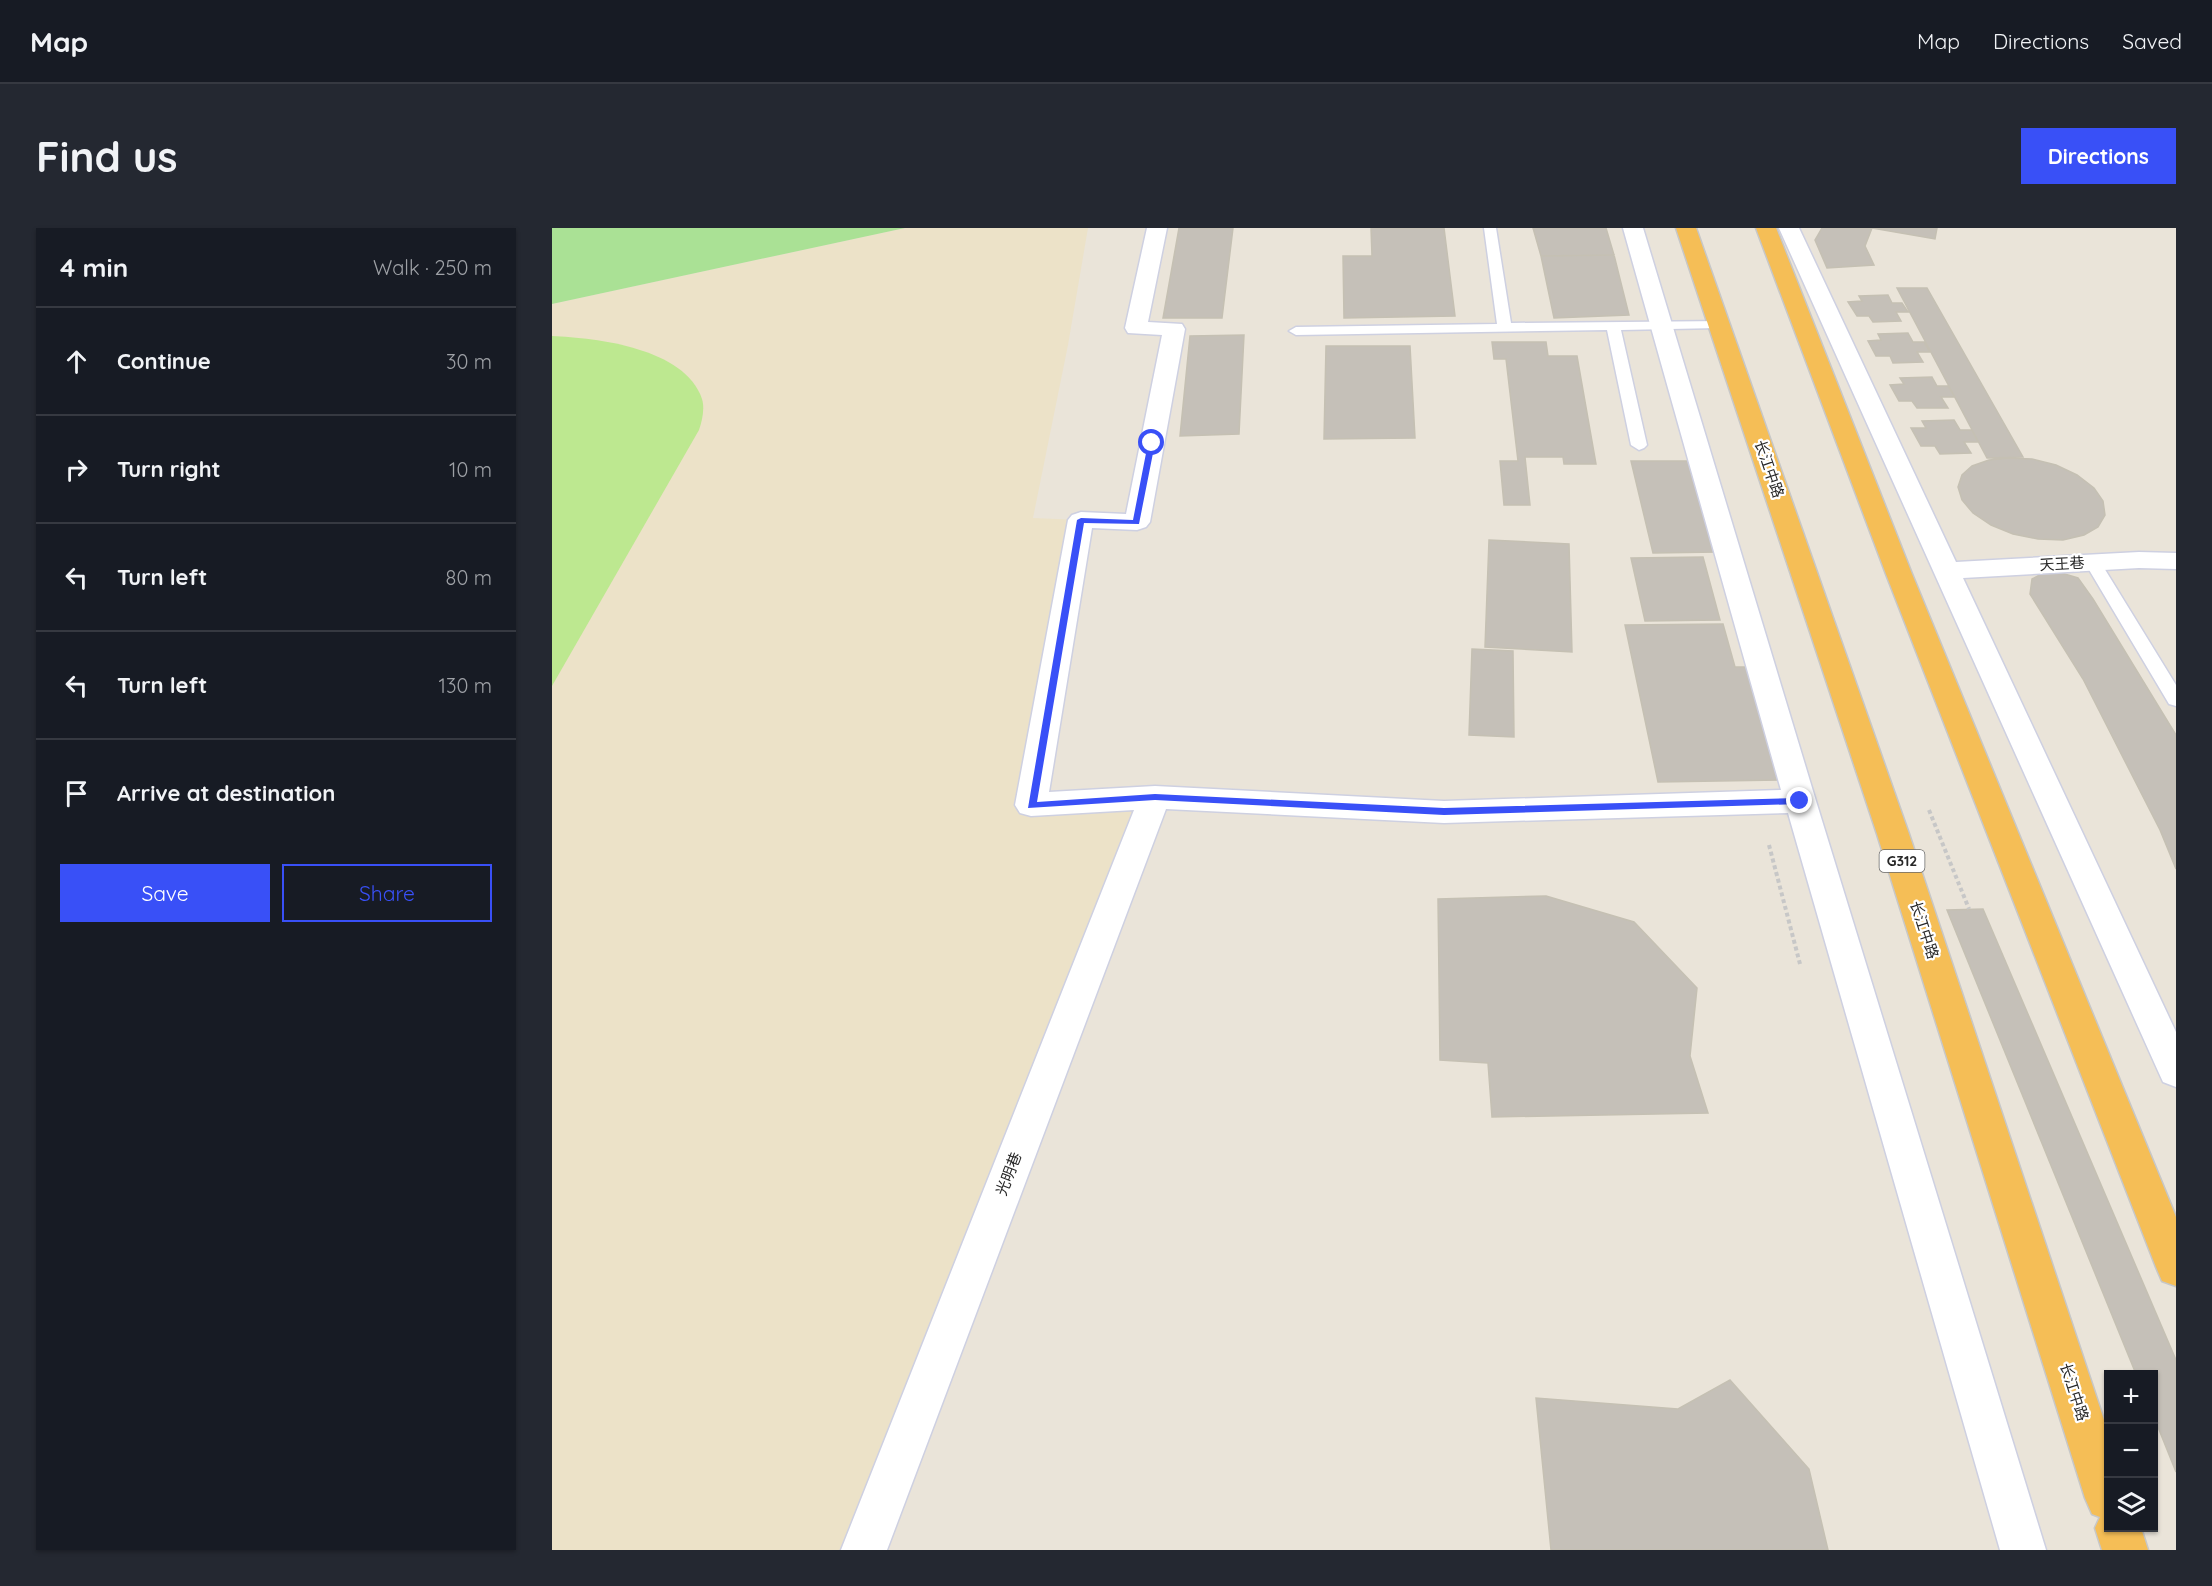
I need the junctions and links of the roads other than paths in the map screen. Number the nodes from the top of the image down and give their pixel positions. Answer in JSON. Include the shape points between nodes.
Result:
{"nodes":[{"id":1,"x":1157,"y":228,"type":"edge"},
{"id":2,"x":1490,"y":228,"type":"edge"},
{"id":3,"x":1633,"y":228,"type":"edge"},
{"id":4,"x":1686,"y":228,"type":"edge"},
{"id":5,"x":1766,"y":228,"type":"edge"},
{"id":6,"x":1788,"y":228,"type":"edge"},
{"id":7,"x":1719,"y":324,"type":"junction"},
{"id":8,"x":1661,"y":325,"type":"junction"},
{"id":9,"x":1613,"y":326,"type":"junction"},
{"id":10,"x":1505,"y":328,"type":"junction"},
{"id":11,"x":1296,"y":331,"type":"dead end"},
{"id":12,"x":1639,"y":445,"type":"dead end"},
{"id":13,"x":2176,"y":561,"type":"edge"},
{"id":14,"x":2093,"y":563,"type":"junction"},
{"id":15,"x":1948,"y":571,"type":"junction"},
{"id":16,"x":2176,"y":700,"type":"edge"},
{"id":17,"x":1155,"y":797,"type":"junction"},
{"id":18,"x":1800,"y":801,"type":"junction"},
{"id":19,"x":2176,"y":1071,"type":"edge"},
{"id":20,"x":2176,"y":1267,"type":"edge"},
{"id":21,"x":2104,"y":1483,"type":"edge"},
{"id":22,"x":2120,"y":1532,"type":"edge"},
{"id":23,"x":864,"y":1550,"type":"edge"},
{"id":24,"x":2023,"y":1550,"type":"edge"},
{"id":25,"x":2126,"y":1550,"type":"edge"}],
"edges":[{"from":1,"to":17,"type":"street","via":[[1136,328],[1174,329],[1137,522],[1081,520],[1031,806]]},
{"from":2,"to":10,"type":"lane"},
{"from":3,"to":8,"type":"street"},
{"from":4,"to":7,"type":"highway","name":"长江中路","number":"G312"},
{"from":5,"to":20,"type":"highway","via":[[1899,574]]},
{"from":6,"to":15,"type":"street"},
{"from":7,"to":8,"type":"lane"},
{"from":7,"to":21,"type":"highway","name":"长江中路","number":"G312","via":[[1893,834]]},
{"from":8,"to":9,"type":"lane"},
{"from":8,"to":18,"type":"street"},
{"from":9,"to":10,"type":"lane"},
{"from":9,"to":12,"type":"lane"},
{"from":10,"to":11,"type":"lane"},
{"from":13,"to":14,"type":"street","name":"天王巷"},
{"from":14,"to":15,"type":"street","name":"天王巷"},
{"from":14,"to":16,"type":"lane"},
{"from":15,"to":19,"type":"street"},
{"from":17,"to":18,"type":"street","via":[[1444,812]]},
{"from":17,"to":23,"type":"street","name":"光明巷"},
{"from":18,"to":24,"type":"street"},
{"from":22,"to":25,"type":"highway"}]}
